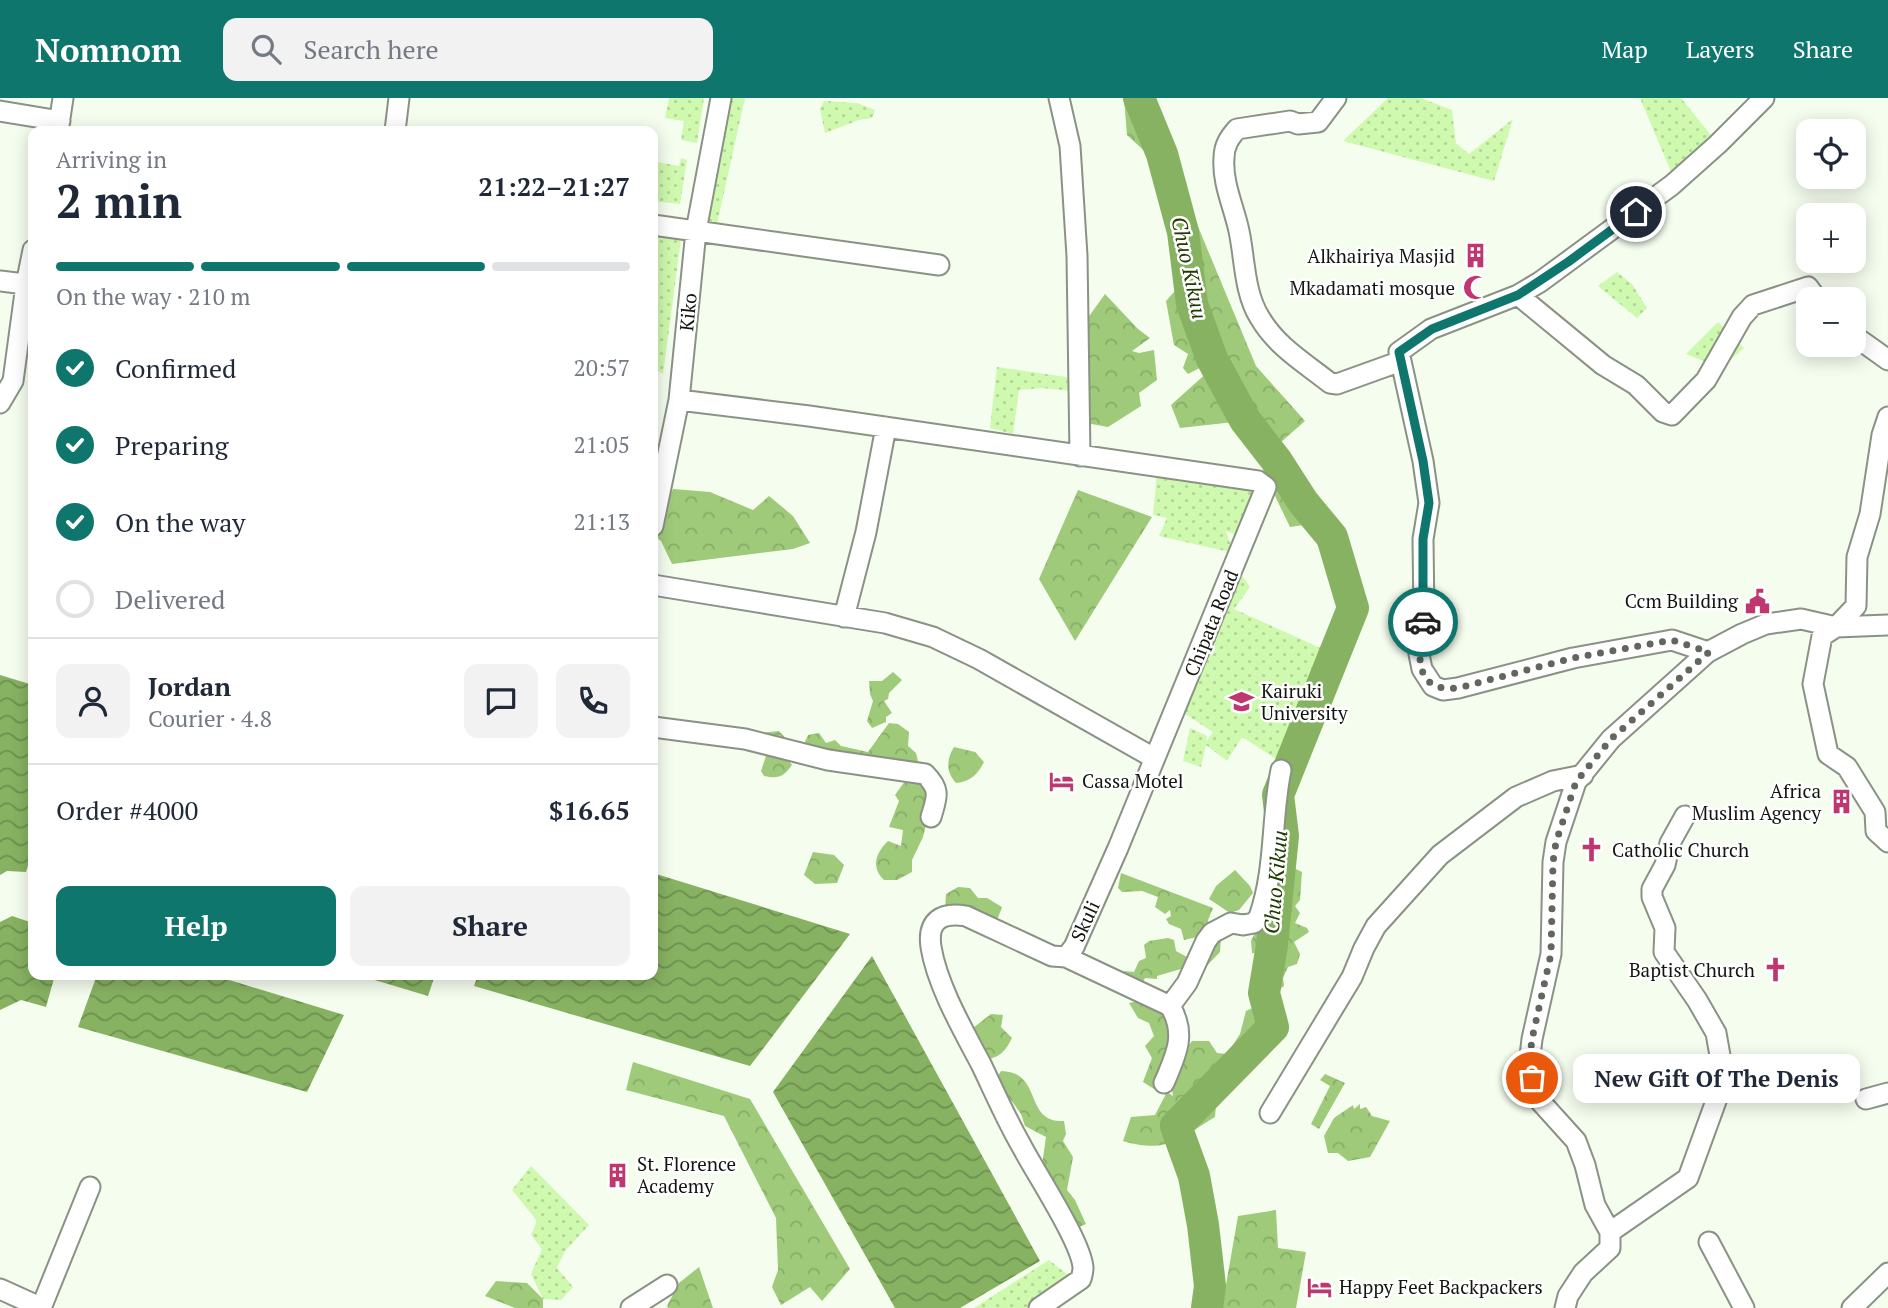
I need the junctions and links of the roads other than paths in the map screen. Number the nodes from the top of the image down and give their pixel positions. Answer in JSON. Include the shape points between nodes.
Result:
{"nodes":[{"id":1,"x":63,"y":98,"type":"edge"},
{"id":2,"x":399,"y":98,"type":"edge"},
{"id":3,"x":722,"y":98,"type":"edge"},
{"id":4,"x":1059,"y":98,"type":"edge"},
{"id":5,"x":1336,"y":98,"type":"edge"},
{"id":6,"x":1764,"y":98,"type":"edge"},
{"id":7,"x":0,"y":111,"type":"edge"},
{"id":8,"x":59,"y":126,"type":"edge"},
{"id":9,"x":396,"y":126,"type":"edge"},
{"id":10,"x":658,"y":226,"type":"edge"},
{"id":11,"x":696,"y":231,"type":"junction"},
{"id":12,"x":939,"y":265,"type":"dead end"},
{"id":13,"x":0,"y":281,"type":"edge"},
{"id":14,"x":28,"y":285,"type":"edge"},
{"id":15,"x":1796,"y":291,"type":"edge"},
{"id":16,"x":1518,"y":295,"type":"junction"},
{"id":17,"x":28,"y":296,"type":"edge"},
{"id":18,"x":1866,"y":344,"type":"edge"},
{"id":19,"x":1888,"y":360,"type":"edge"},
{"id":20,"x":1401,"y":361,"type":"junction"},
{"id":21,"x":679,"y":400,"type":"junction"},
{"id":22,"x":0,"y":403,"type":"edge"},
{"id":23,"x":1888,"y":417,"type":"edge"},
{"id":24,"x":886,"y":427,"type":"junction"},
{"id":25,"x":1080,"y":456,"type":"junction"},
{"id":26,"x":658,"y":491,"type":"edge"},
{"id":27,"x":658,"y":586,"type":"edge"},
{"id":28,"x":844,"y":617,"type":"junction"},
{"id":29,"x":1888,"y":625,"type":"edge"},
{"id":30,"x":1836,"y":627,"type":"junction"},
{"id":31,"x":1709,"y":652,"type":"junction"},
{"id":32,"x":658,"y":728,"type":"edge"},
{"id":33,"x":1154,"y":758,"type":"junction"},
{"id":34,"x":1281,"y":770,"type":"dead end"},
{"id":35,"x":1583,"y":775,"type":"junction"},
{"id":36,"x":1685,"y":816,"type":"dead end"},
{"id":37,"x":931,"y":817,"type":"dead end"},
{"id":38,"x":1888,"y":842,"type":"edge"},
{"id":39,"x":1066,"y":957,"type":"junction"},
{"id":40,"x":1170,"y":1006,"type":"junction"},
{"id":41,"x":1164,"y":1083,"type":"dead end"},
{"id":42,"x":1888,"y":1093,"type":"edge"},
{"id":43,"x":1866,"y":1099,"type":"dead end"},
{"id":44,"x":1270,"y":1113,"type":"dead end"},
{"id":45,"x":90,"y":1187,"type":"dead end"},
{"id":46,"x":1610,"y":1232,"type":"junction"},
{"id":47,"x":1709,"y":1242,"type":"dead end"},
{"id":48,"x":1888,"y":1273,"type":"edge"},
{"id":49,"x":667,"y":1285,"type":"dead end"},
{"id":50,"x":0,"y":1289,"type":"edge"},
{"id":51,"x":41,"y":1308,"type":"edge"},
{"id":52,"x":631,"y":1308,"type":"edge"},
{"id":53,"x":1039,"y":1308,"type":"edge"},
{"id":54,"x":1564,"y":1308,"type":"edge"},
{"id":55,"x":1744,"y":1308,"type":"edge"},
{"id":56,"x":1852,"y":1308,"type":"edge"}],
"edges":[{"from":1,"to":8,"type":"street"},
{"from":2,"to":9,"type":"street"},
{"from":3,"to":11,"type":"street","name":"Kiko"},
{"from":4,"to":25,"type":"street","via":[[1070,146],[1077,256]]},
{"from":5,"to":20,"type":"street","via":[[1318,122],[1237,129],[1226,144],[1225,174],[1252,303],[1282,347],[1330,383]]},
{"from":6,"to":16,"type":"street","via":[[1672,185]]},
{"from":7,"to":8,"type":"street"},
{"from":10,"to":11,"type":"street"},
{"from":11,"to":12,"type":"street"},
{"from":11,"to":21,"type":"street","name":"Kiko"},
{"from":13,"to":14,"type":"street"},
{"from":15,"to":16,"type":"street","via":[[1752,305],[1706,380],[1672,415]]},
{"from":16,"to":20,"type":"street","via":[[1432,329],[1399,352]]},
{"from":17,"to":22,"type":"street","via":[[13,381]]},
{"from":18,"to":19,"type":"street"},
{"from":20,"to":31,"type":"street","via":[[1429,503],[1423,539],[1424,617],[1419,654],[1433,686],[1458,688],[1573,658],[1672,640]]},
{"from":21,"to":24,"type":"street"},
{"from":21,"to":26,"type":"street","name":"Kiko"},
{"from":23,"to":30,"type":"street","via":[[1857,557],[1856,606]]},
{"from":24,"to":25,"type":"street"},
{"from":24,"to":28,"type":"street"},
{"from":25,"to":33,"type":"street","name":"Chipata Road","via":[[1258,481],[1266,487]]},
{"from":27,"to":28,"type":"street"},
{"from":28,"to":33,"type":"street","via":[[933,637]]},
{"from":29,"to":30,"type":"street"},
{"from":30,"to":31,"type":"street","via":[[1801,619],[1766,624]]},
{"from":30,"to":38,"type":"street","via":[[1822,636],[1813,684],[1822,734],[1828,754],[1847,767],[1875,812],[1876,831]]},
{"from":31,"to":35,"type":"street","via":[[1611,739]]},
{"from":32,"to":37,"type":"street","via":[[744,739],[828,760],[925,774],[938,795]]},
{"from":33,"to":39,"type":"street","name":"Skuli"},
{"from":34,"to":40,"type":"street","via":[[1273,848],[1259,917],[1254,923],[1231,923],[1212,933]]},
{"from":35,"to":44,"type":"street","via":[[1522,793],[1440,855],[1376,926],[1352,977]]},
{"from":35,"to":46,"type":"street","via":[[1576,782],[1556,842],[1551,954],[1529,1065],[1539,1100],[1576,1141],[1595,1205]]},
{"from":36,"to":46,"type":"street","via":[[1651,889],[1652,897],[1665,928],[1664,953],[1716,1033],[1722,1067],[1720,1090],[1688,1178]]},
{"from":39,"to":40,"type":"street"},
{"from":39,"to":53,"type":"street","name":"Skuli","via":[[1052,957],[966,916],[950,914],[933,928],[931,946],[940,978],[1019,1143],[1075,1243],[1083,1268],[1081,1279]]},
{"from":40,"to":41,"type":"street","via":[[1180,1035]]},
{"from":42,"to":43,"type":"street"},
{"from":45,"to":51,"type":"street"},
{"from":46,"to":54,"type":"street","via":[[1610,1248],[1583,1273]]},
{"from":47,"to":55,"type":"street"},
{"from":48,"to":56,"type":"street"},
{"from":49,"to":52,"type":"street"},
{"from":50,"to":51,"type":"street"}]}
